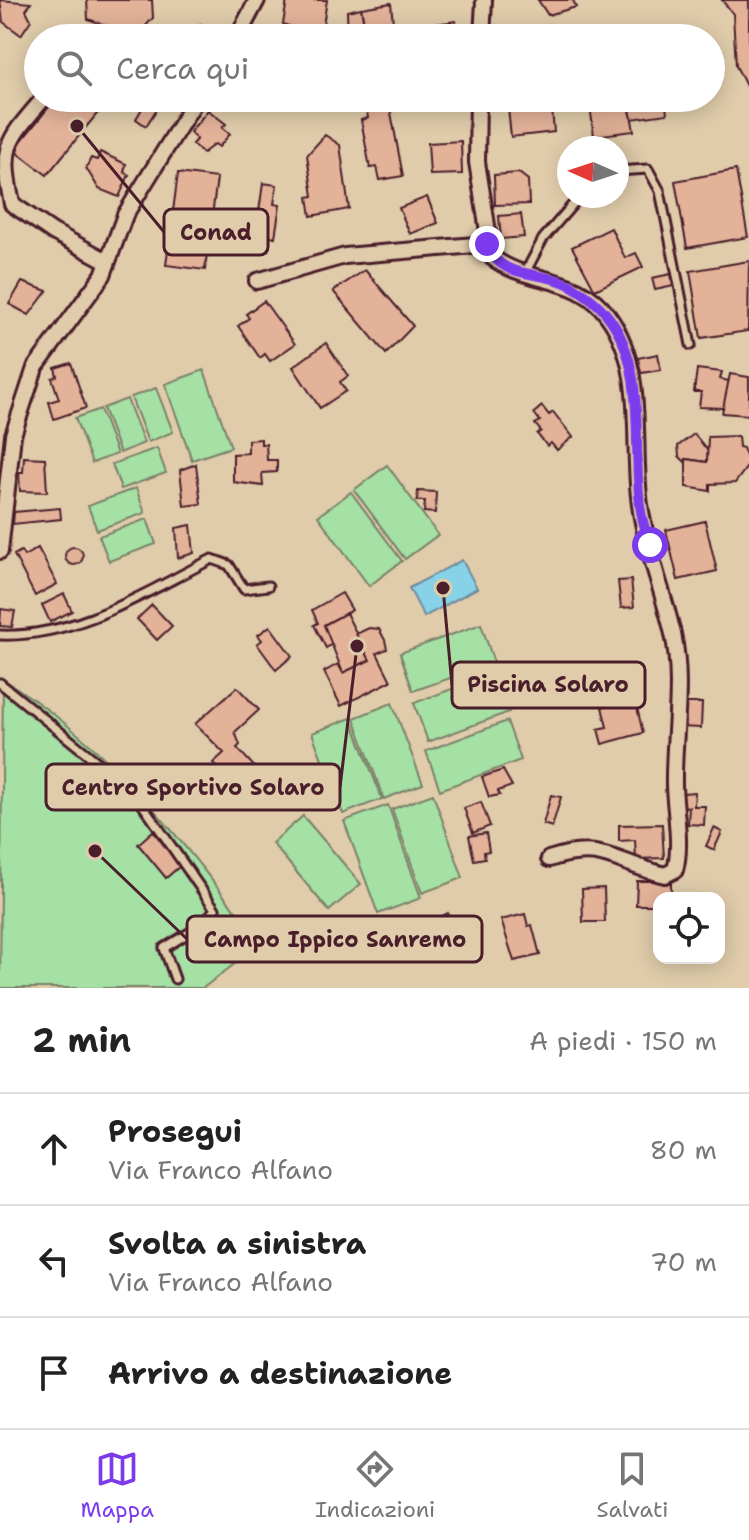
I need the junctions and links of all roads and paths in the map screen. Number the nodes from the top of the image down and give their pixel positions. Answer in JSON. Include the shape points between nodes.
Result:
{"nodes":[{"id":1,"x":257,"y":0,"type":"edge"},
{"id":2,"x":484,"y":0,"type":"edge"},
{"id":3,"x":244,"y":24,"type":"edge"},
{"id":4,"x":483,"y":24,"type":"edge"},
{"id":5,"x":32,"y":112,"type":"edge"},
{"id":6,"x":188,"y":112,"type":"edge"},
{"id":7,"x":478,"y":112,"type":"edge"},
{"id":8,"x":629,"y":170,"type":"edge"},
{"id":9,"x":570,"y":208,"type":"edge"},
{"id":10,"x":487,"y":244,"type":"junction"},
{"id":11,"x":107,"y":261,"type":"junction"},
{"id":12,"x":525,"y":273,"type":"junction"},
{"id":13,"x":257,"y":281,"type":"dead end"},
{"id":14,"x":691,"y":345,"type":"dead end"},
{"id":15,"x":0,"y":551,"type":"edge"},
{"id":16,"x":268,"y":586,"type":"dead end"},
{"id":17,"x":0,"y":635,"type":"edge"},
{"id":18,"x":0,"y":683,"type":"edge"},
{"id":19,"x":549,"y":859,"type":"dead end"},
{"id":20,"x":175,"y":979,"type":"dead end"}],
"edges":[{"from":1,"to":3,"type":"street"},
{"from":2,"to":4,"type":"street"},
{"from":5,"to":11,"type":"street","via":[[13,133],[4,164],[12,204]]},
{"from":6,"to":11,"type":"street","via":[[125,215]]},
{"from":7,"to":10,"type":"street","via":[[477,162]]},
{"from":8,"to":14,"type":"lane","via":[[648,169],[660,191]]},
{"from":9,"to":12,"type":"lane","via":[[543,239]]},
{"from":10,"to":12,"type":"street","via":[[505,268]]},
{"from":10,"to":13,"type":"street","via":[[345,256]]},
{"from":11,"to":15,"type":"street","via":[[103,275],[35,368],[27,387],[13,435]]},
{"from":12,"to":19,"type":"street","via":[[567,283],[606,313],[626,344],[640,505],[674,635],[677,691],[675,870],[665,875],[640,869],[598,850],[575,850]]},
{"from":16,"to":17,"type":"lane","via":[[244,589],[229,565],[212,559],[65,627],[29,636]]},
{"from":18,"to":20,"type":"lane","via":[[133,791],[215,909],[202,925],[164,948]]}]}
